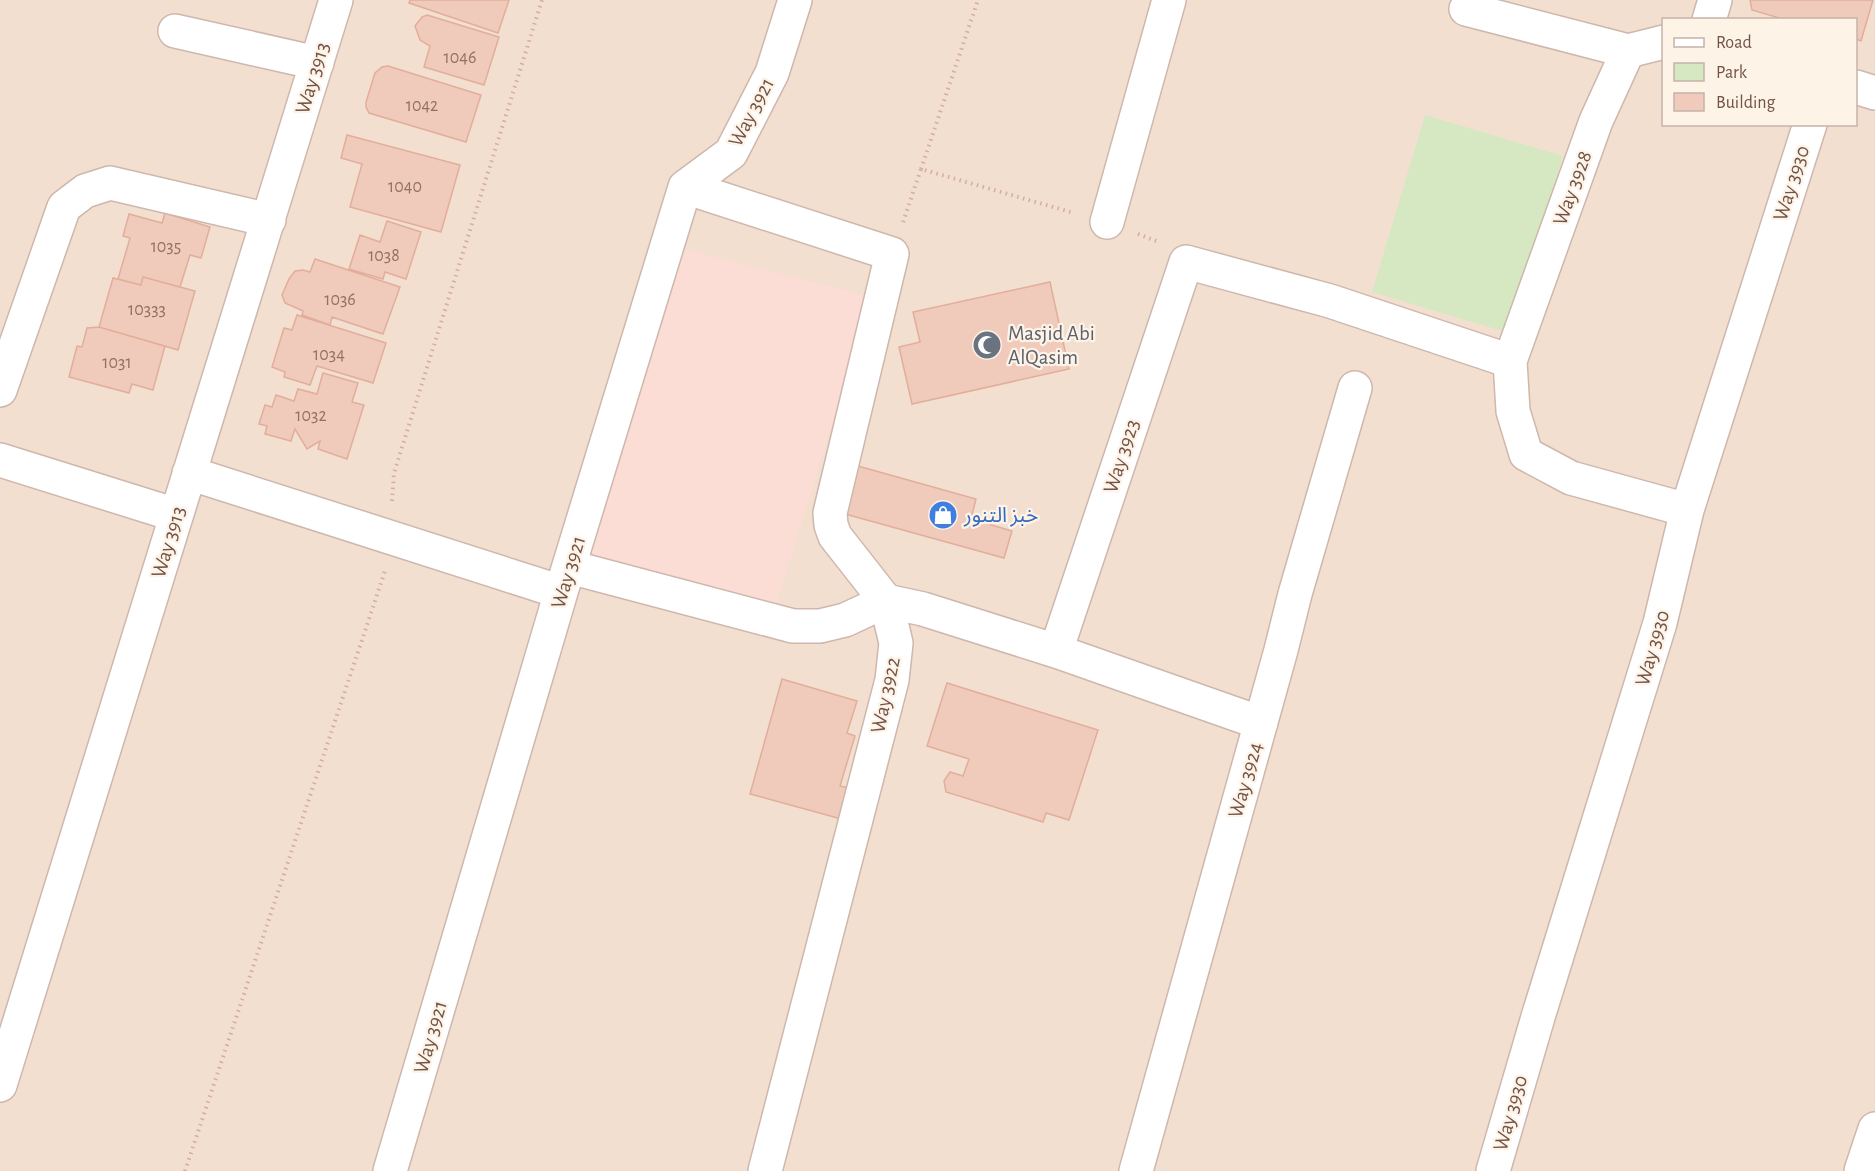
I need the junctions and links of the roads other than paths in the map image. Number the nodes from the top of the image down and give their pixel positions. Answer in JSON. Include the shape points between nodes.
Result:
{"nodes":[{"id":1,"x":336,"y":0,"type":"edge"},
{"id":2,"x":795,"y":0,"type":"edge"},
{"id":3,"x":1169,"y":0,"type":"edge"},
{"id":4,"x":1715,"y":0,"type":"edge"},
{"id":5,"x":1466,"y":9,"type":"dead end"},
{"id":6,"x":1710,"y":18,"type":"edge"},
{"id":7,"x":175,"y":31,"type":"dead end"},
{"id":8,"x":1662,"y":42,"type":"edge"},
{"id":9,"x":1628,"y":51,"type":"junction"},
{"id":10,"x":317,"y":63,"type":"junction"},
{"id":11,"x":1857,"y":87,"type":"edge"},
{"id":12,"x":1875,"y":93,"type":"edge"},
{"id":13,"x":1809,"y":126,"type":"edge"},
{"id":14,"x":685,"y":187,"type":"junction"},
{"id":15,"x":269,"y":220,"type":"junction"},
{"id":16,"x":1107,"y":222,"type":"road end"},
{"id":17,"x":1510,"y":361,"type":"junction"},
{"id":18,"x":1355,"y":388,"type":"dead end"},
{"id":19,"x":0,"y":390,"type":"edge"},
{"id":20,"x":0,"y":460,"type":"edge"},
{"id":21,"x":189,"y":473,"type":"junction"},
{"id":22,"x":1687,"y":510,"type":"junction"},
{"id":23,"x":176,"y":515,"type":"junction"},
{"id":24,"x":566,"y":579,"type":"junction"},
{"id":25,"x":886,"y":601,"type":"junction"},
{"id":26,"x":1056,"y":651,"type":"junction"},
{"id":27,"x":1261,"y":723,"type":"junction"},
{"id":28,"x":0,"y":1085,"type":"edge"},
{"id":29,"x":1875,"y":1129,"type":"edge"},
{"id":30,"x":390,"y":1171,"type":"edge"},
{"id":31,"x":765,"y":1171,"type":"edge"},
{"id":32,"x":1136,"y":1171,"type":"edge"},
{"id":33,"x":1493,"y":1171,"type":"edge"},
{"id":34,"x":1860,"y":1171,"type":"edge"}],
"edges":[{"from":1,"to":10,"type":"street","name":"Way 3913"},
{"from":2,"to":14,"type":"street","name":"Way 3921","via":[[772,73],[730,153]]},
{"from":3,"to":16,"type":"street"},
{"from":4,"to":6,"type":"street"},
{"from":5,"to":9,"type":"street"},
{"from":7,"to":10,"type":"street"},
{"from":8,"to":9,"type":"street"},
{"from":9,"to":17,"type":"street","name":"Way 3928","via":[[1596,121]]},
{"from":10,"to":15,"type":"street","name":"Way 3913"},
{"from":11,"to":12,"type":"street"},
{"from":13,"to":22,"type":"street","name":"Way 3930"},
{"from":14,"to":24,"type":"street","name":"Way 3921"},
{"from":14,"to":25,"type":"street","via":[[892,254],[830,513],[835,536]]},
{"from":15,"to":19,"type":"street","via":[[110,183],[84,191],[64,207]]},
{"from":15,"to":21,"type":"street","name":"Way 3913"},
{"from":17,"to":22,"type":"street","via":[[1513,411],[1526,454],[1571,478]]},
{"from":17,"to":26,"type":"street","name":"Way 3923","via":[[1330,301],[1186,262]]},
{"from":18,"to":27,"type":"street","name":"Way 3924"},
{"from":20,"to":23,"type":"street"},
{"from":21,"to":23,"type":"street","name":"Way 3913"},
{"from":21,"to":24,"type":"street","via":[[388,537]]},
{"from":22,"to":33,"type":"street","name":"Way 3930","via":[[1660,622]]},
{"from":23,"to":28,"type":"street","name":"Way 3913"},
{"from":24,"to":25,"type":"street","via":[[793,626],[820,626],[845,620]]},
{"from":24,"to":30,"type":"street","name":"Way 3921"},
{"from":25,"to":26,"type":"street","via":[[924,609]]},
{"from":25,"to":31,"type":"street","name":"Way 3922","via":[[896,643],[892,680]]},
{"from":26,"to":27,"type":"street"},
{"from":27,"to":32,"type":"street","name":"Way 3924"},
{"from":29,"to":34,"type":"street"}]}
